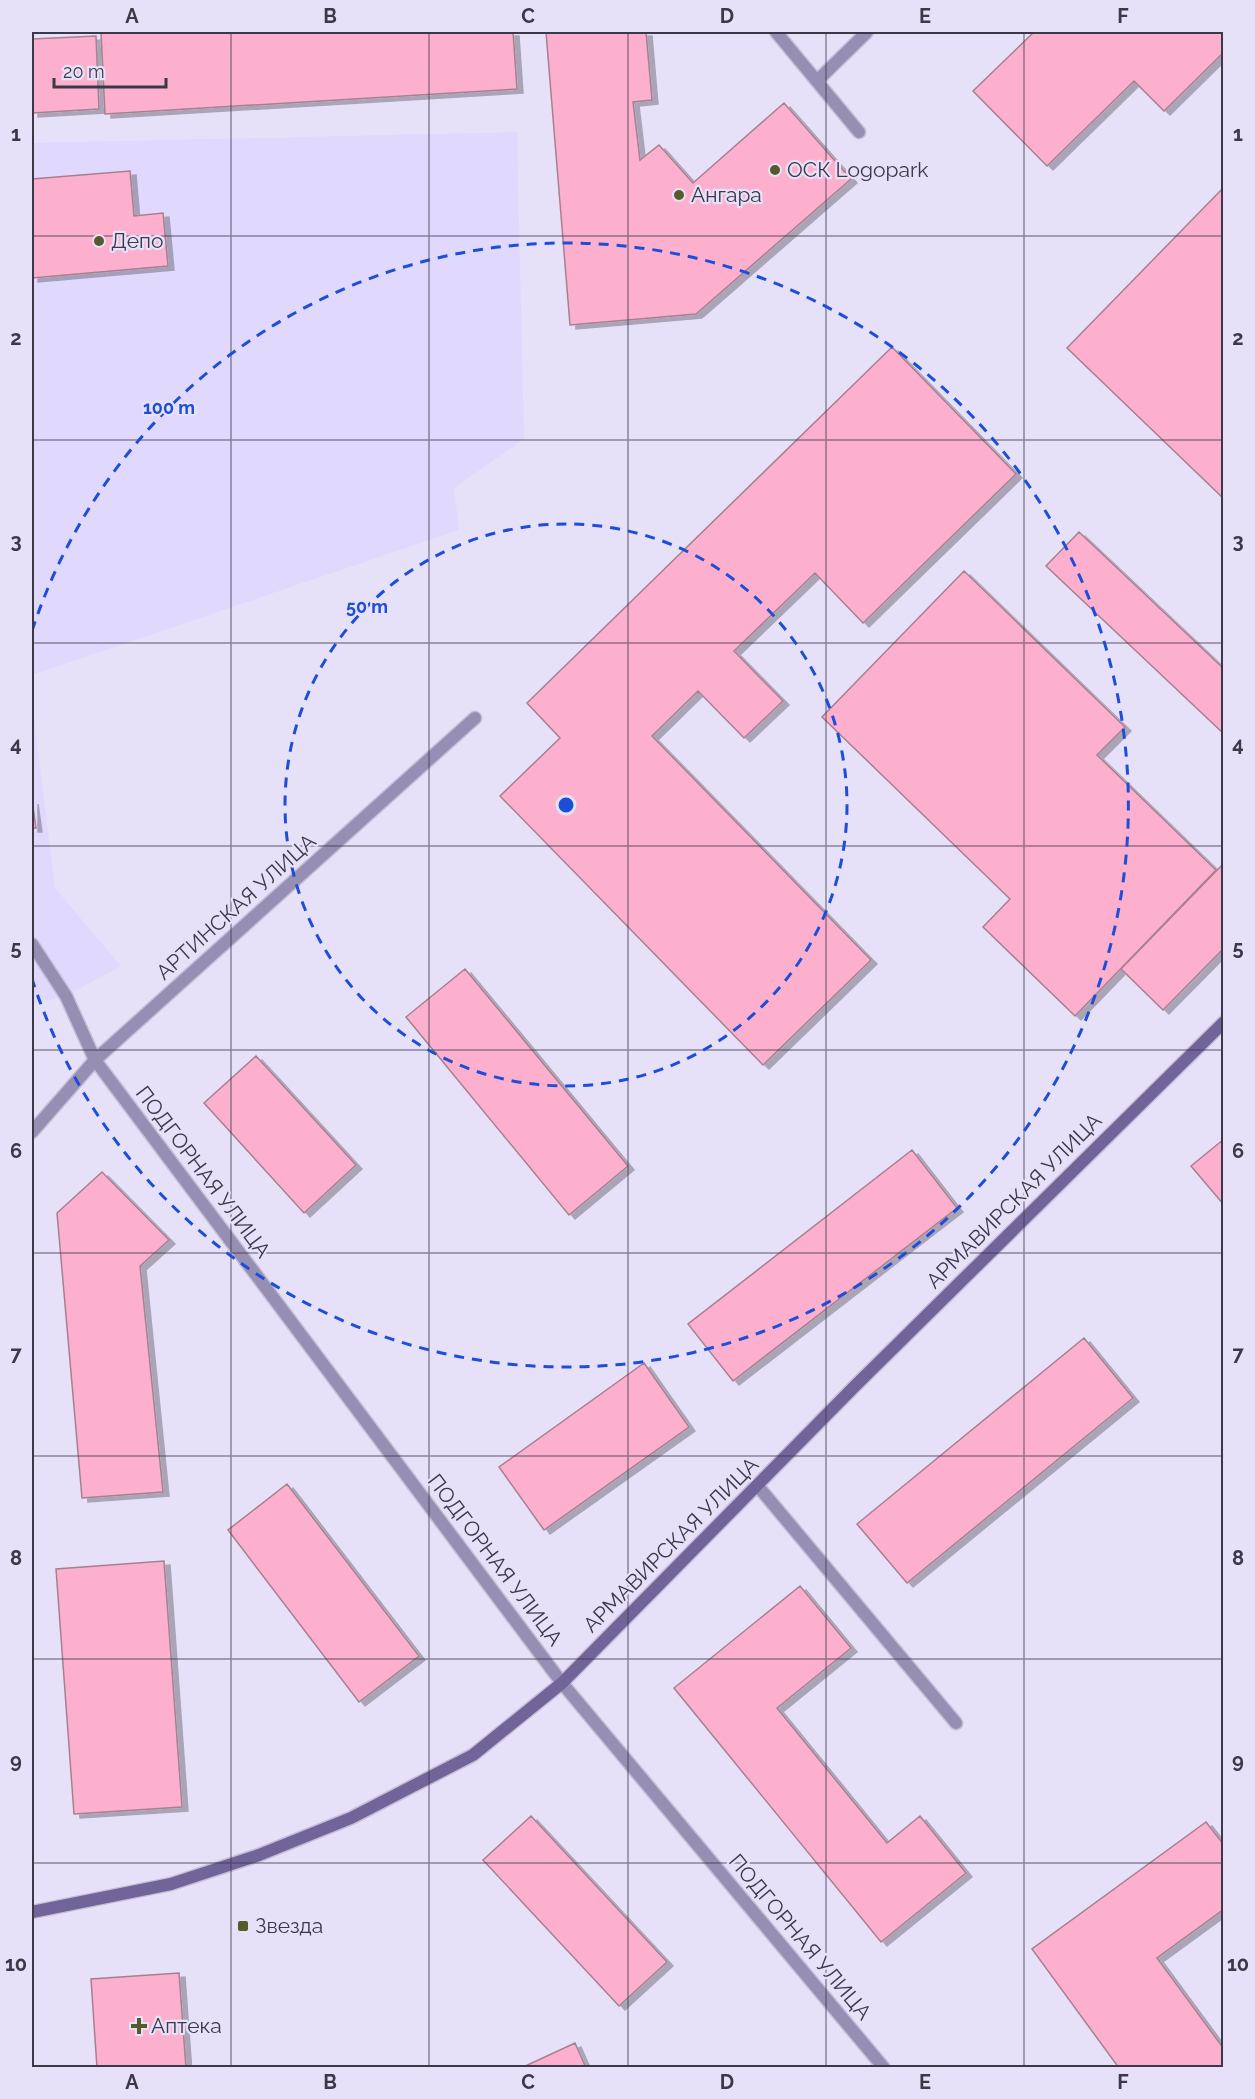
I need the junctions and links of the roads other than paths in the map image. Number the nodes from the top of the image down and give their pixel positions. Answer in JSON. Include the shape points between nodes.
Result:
{"nodes":[{"id":1,"x":776,"y":32,"type":"edge"},
{"id":2,"x":867,"y":32,"type":"edge"},
{"id":3,"x":818,"y":80,"type":"junction"},
{"id":4,"x":859,"y":132,"type":"dead end"},
{"id":5,"x":475,"y":718,"type":"dead end"},
{"id":6,"x":32,"y":944,"type":"edge"},
{"id":7,"x":1224,"y":1022,"type":"edge"},
{"id":8,"x":95,"y":1060,"type":"junction"},
{"id":9,"x":32,"y":1132,"type":"edge"},
{"id":10,"x":757,"y":1485,"type":"junction"},
{"id":11,"x":562,"y":1683,"type":"junction"},
{"id":12,"x":956,"y":1722,"type":"dead end"},
{"id":13,"x":32,"y":1912,"type":"edge"},
{"id":14,"x":884,"y":2067,"type":"edge"}],
"edges":[{"from":1,"to":3,"type":"street"},
{"from":2,"to":3,"type":"street"},
{"from":3,"to":4,"type":"street"},
{"from":5,"to":8,"type":"street","name":"АРТИНСКАЯ УЛИЦА"},
{"from":6,"to":8,"type":"street","name":"ПОДГОРНАЯ УЛИЦА","via":[[66,996]]},
{"from":7,"to":10,"type":"main road","name":"АРМАВИРСКАЯ УЛИЦА"},
{"from":8,"to":9,"type":"street","name":"АРТИНСКАЯ УЛИЦА"},
{"from":8,"to":11,"type":"street","name":"ПОДГОРНАЯ УЛИЦА"},
{"from":10,"to":11,"type":"main road","name":"АРМАВИРСКАЯ УЛИЦА"},
{"from":10,"to":12,"type":"street"},
{"from":11,"to":13,"type":"main road","name":"АРМАВИРСКАЯ УЛИЦА","via":[[473,1755],[351,1818],[259,1855],[171,1884]]},
{"from":11,"to":14,"type":"street","name":"ПОДГОРНАЯ УЛИЦА"}]}
